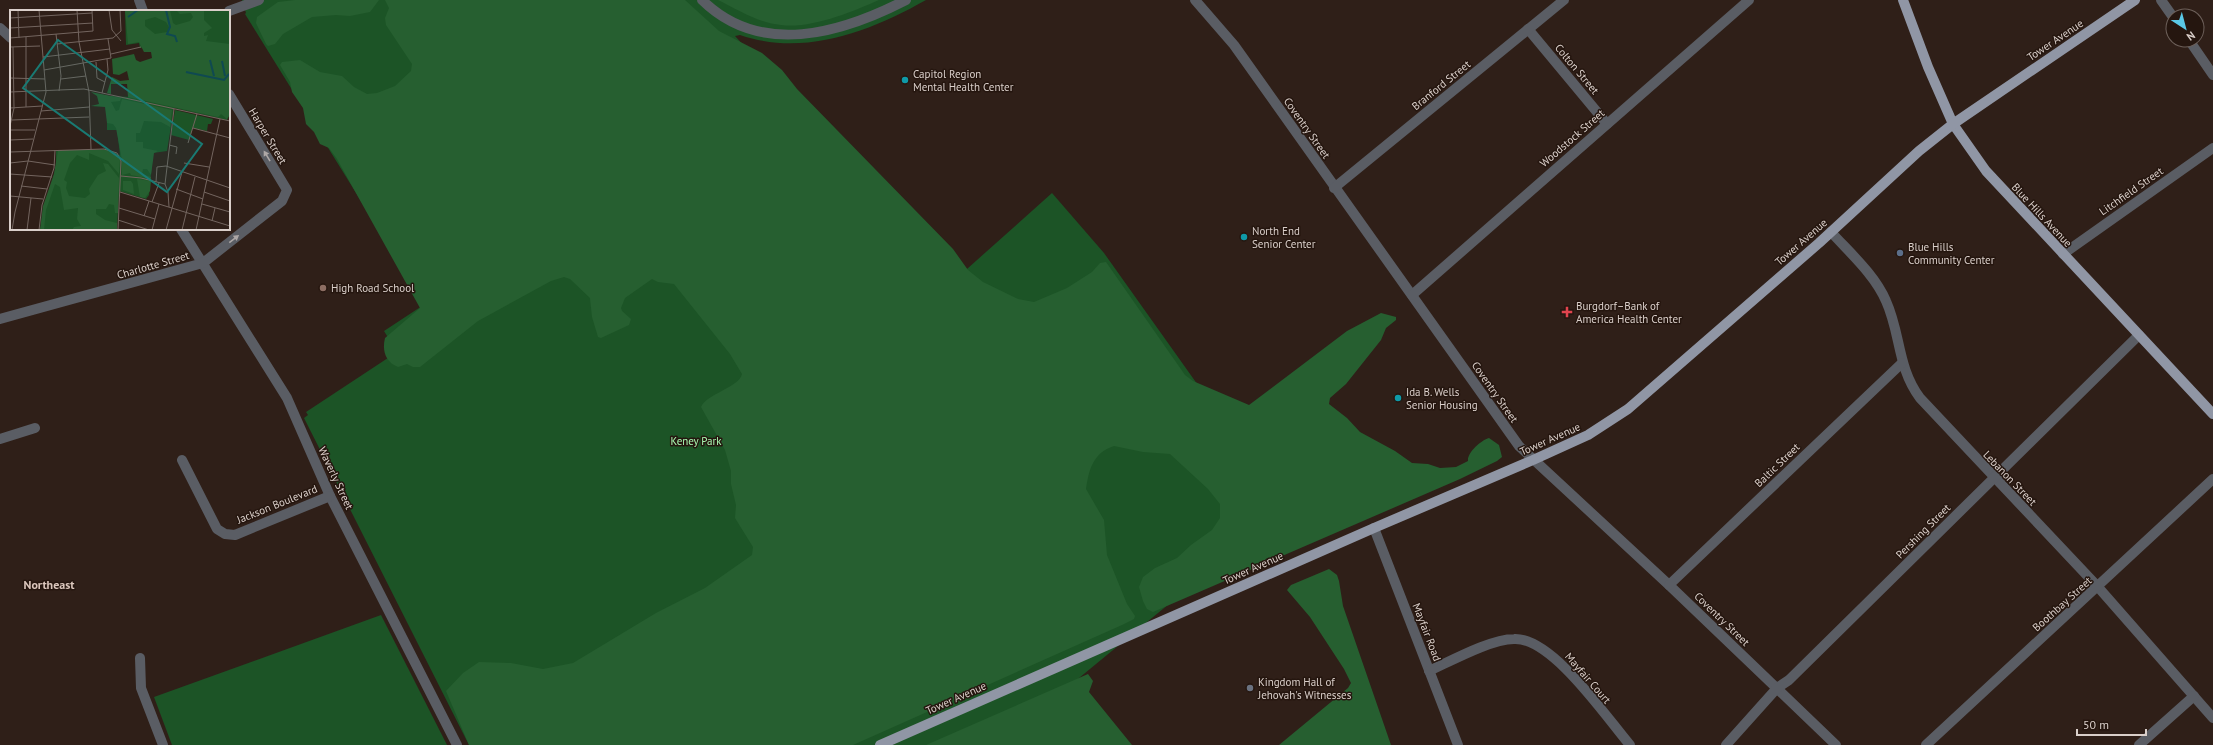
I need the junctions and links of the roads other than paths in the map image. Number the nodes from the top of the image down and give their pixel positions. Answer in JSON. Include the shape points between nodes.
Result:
{"nodes":[{"id":1,"x":139,"y":0,"type":"edge"},
{"id":2,"x":259,"y":0,"type":"edge"},
{"id":3,"x":702,"y":0,"type":"edge"},
{"id":4,"x":906,"y":0,"type":"edge"},
{"id":5,"x":1195,"y":0,"type":"edge"},
{"id":6,"x":1564,"y":0,"type":"edge"},
{"id":7,"x":1749,"y":0,"type":"edge"},
{"id":8,"x":1903,"y":0,"type":"edge"},
{"id":9,"x":2135,"y":0,"type":"edge"},
{"id":10,"x":143,"y":10,"type":"edge"},
{"id":11,"x":230,"y":11,"type":"edge"},
{"id":12,"x":0,"y":28,"type":"edge"},
{"id":13,"x":1528,"y":29,"type":"junction"},
{"id":14,"x":10,"y":37,"type":"edge"},
{"id":15,"x":2194,"y":48,"type":"edge"},
{"id":16,"x":2213,"y":75,"type":"edge"},
{"id":17,"x":230,"y":96,"type":"edge"},
{"id":18,"x":1607,"y":124,"type":"junction"},
{"id":19,"x":1953,"y":124,"type":"junction"},
{"id":20,"x":2213,"y":148,"type":"edge"},
{"id":21,"x":1334,"y":188,"type":"junction"},
{"id":22,"x":287,"y":190,"type":"joint"},
{"id":23,"x":182,"y":230,"type":"edge"},
{"id":24,"x":1831,"y":232,"type":"junction"},
{"id":25,"x":2063,"y":254,"type":"junction"},
{"id":26,"x":203,"y":263,"type":"junction"},
{"id":27,"x":1412,"y":295,"type":"junction"},
{"id":28,"x":0,"y":319,"type":"edge"},
{"id":29,"x":2139,"y":336,"type":"junction"},
{"id":30,"x":1902,"y":363,"type":"junction"},
{"id":31,"x":2213,"y":414,"type":"edge"},
{"id":32,"x":35,"y":428,"type":"dead end"},
{"id":33,"x":0,"y":439,"type":"edge"},
{"id":34,"x":182,"y":460,"type":"dead end"},
{"id":35,"x":1533,"y":460,"type":"junction"},
{"id":36,"x":1993,"y":478,"type":"junction"},
{"id":37,"x":2213,"y":479,"type":"edge"},
{"id":38,"x":330,"y":496,"type":"junction"},
{"id":39,"x":1374,"y":528,"type":"junction"},
{"id":40,"x":1668,"y":585,"type":"junction"},
{"id":41,"x":2098,"y":587,"type":"junction"},
{"id":42,"x":140,"y":658,"type":"dead end"},
{"id":43,"x":1429,"y":671,"type":"junction"},
{"id":44,"x":1777,"y":688,"type":"junction"},
{"id":45,"x":2194,"y":696,"type":"junction"},
{"id":46,"x":2213,"y":718,"type":"edge"},
{"id":47,"x":163,"y":745,"type":"edge"},
{"id":48,"x":457,"y":745,"type":"edge"},
{"id":49,"x":880,"y":745,"type":"edge"},
{"id":50,"x":1458,"y":745,"type":"edge"},
{"id":51,"x":1630,"y":745,"type":"edge"},
{"id":52,"x":1726,"y":745,"type":"edge"},
{"id":53,"x":1836,"y":745,"type":"edge"},
{"id":54,"x":1926,"y":745,"type":"edge"},
{"id":55,"x":2139,"y":745,"type":"edge"}],
"edges":[{"from":1,"to":10,"type":"street"},
{"from":2,"to":11,"type":"street"},
{"from":3,"to":4,"type":"street","via":[[723,17],[741,26],[760,32],[792,36],[833,30]]},
{"from":5,"to":21,"type":"street","name":"Coventry Street","via":[[1234,45]]},
{"from":6,"to":13,"type":"street","name":"Branford Street"},
{"from":7,"to":18,"type":"street","name":"Woodstock Street"},
{"from":8,"to":19,"type":"main road","name":"Blue Hills Avenue"},
{"from":9,"to":19,"type":"main road","name":"Tower Avenue"},
{"from":12,"to":14,"type":"street"},
{"from":13,"to":18,"type":"street","name":"Colton Street"},
{"from":13,"to":21,"type":"street","name":"Branford Street"},
{"from":15,"to":16,"type":"street"},
{"from":22,"to":17,"type":"street","name":"Harper Street","one_way":true},
{"from":18,"to":27,"type":"street","name":"Woodstock Street"},
{"from":19,"to":24,"type":"main road","name":"Tower Avenue","via":[[1919,151]]},
{"from":19,"to":25,"type":"main road","name":"Blue Hills Avenue","via":[[1989,175]]},
{"from":20,"to":25,"type":"street","name":"Litchfield Street"},
{"from":21,"to":27,"type":"street","name":"Coventry Street"},
{"from":26,"to":22,"type":"street","name":"Charlotte Street","one_way":true,"via":[[282,201]]},
{"from":23,"to":26,"type":"street","name":"Waverly Street"},
{"from":24,"to":30,"type":"street","name":"Lebanon Street","via":[[1881,290],[1890,312]]},
{"from":24,"to":35,"type":"main road","name":"Tower Avenue","via":[[1628,409],[1588,435]]},
{"from":25,"to":29,"type":"main road","name":"Blue Hills Avenue"},
{"from":26,"to":28,"type":"street","name":"Charlotte Street"},
{"from":26,"to":38,"type":"street","name":"Waverly Street","via":[[287,398]]},
{"from":27,"to":35,"type":"street","name":"Coventry Street","via":[[1512,437]]},
{"from":29,"to":31,"type":"main road","name":"Blue Hills Avenue"},
{"from":29,"to":36,"type":"street","name":"Pershing Street"},
{"from":30,"to":36,"type":"street","name":"Lebanon Street","via":[[1911,386],[1920,398]]},
{"from":30,"to":40,"type":"street","name":"Baltic Street"},
{"from":32,"to":33,"type":"street"},
{"from":34,"to":38,"type":"street","name":"Jackson Boulevard","via":[[217,529],[225,534],[236,535]]},
{"from":35,"to":39,"type":"main road","name":"Tower Avenue"},
{"from":35,"to":40,"type":"street","name":"Coventry Street"},
{"from":36,"to":41,"type":"street","name":"Lebanon Street"},
{"from":36,"to":44,"type":"street","name":"Pershing Street","via":[[1789,680]]},
{"from":37,"to":41,"type":"street","name":"Boothbay Street"},
{"from":38,"to":48,"type":"street","name":"Waverly Street"},
{"from":39,"to":43,"type":"street","name":"Mayfair Road"},
{"from":39,"to":49,"type":"main road","name":"Tower Avenue"},
{"from":40,"to":44,"type":"street","name":"Coventry Street"},
{"from":41,"to":45,"type":"street","name":"Lebanon Street"},
{"from":41,"to":54,"type":"street","name":"Boothbay Street"},
{"from":42,"to":47,"type":"street","via":[[141,688]]},
{"from":43,"to":50,"type":"street","name":"Mayfair Road"},
{"from":43,"to":51,"type":"street","name":"Mayfair Court","via":[[1499,641],[1513,638],[1529,641],[1548,652],[1561,664]]},
{"from":44,"to":52,"type":"street","name":"Pershing Street"},
{"from":44,"to":53,"type":"street","name":"Coventry Street"},
{"from":45,"to":46,"type":"street","name":"Lebanon Street"},
{"from":45,"to":55,"type":"street"}]}
